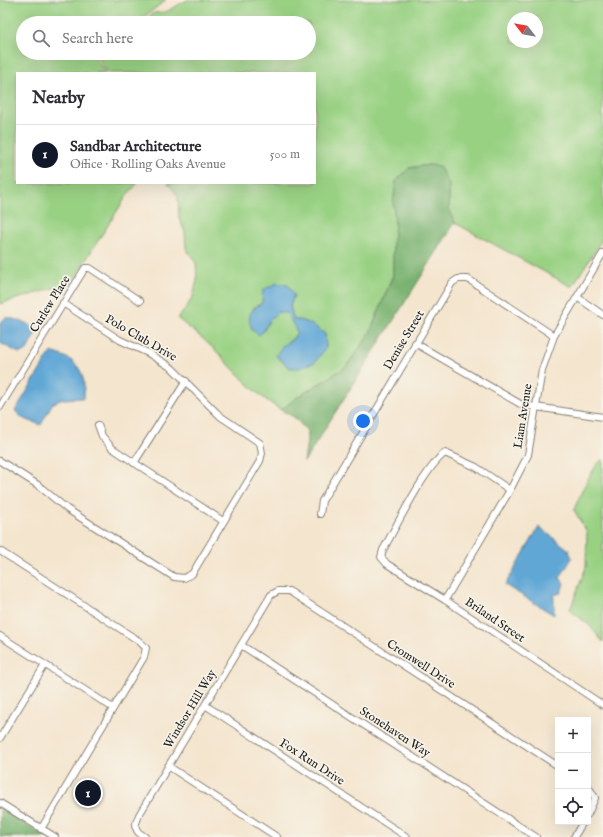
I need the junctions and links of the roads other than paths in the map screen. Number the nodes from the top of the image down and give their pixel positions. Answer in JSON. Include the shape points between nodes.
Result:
{"nodes":[{"id":1,"x":603,"y":253,"type":"edge"},
{"id":2,"x":577,"y":297,"type":"junction"},
{"id":3,"x":140,"y":300,"type":"dead end"},
{"id":4,"x":63,"y":303,"type":"junction"},
{"id":5,"x":603,"y":315,"type":"edge"},
{"id":6,"x":554,"y":336,"type":"junction"},
{"id":7,"x":416,"y":343,"type":"junction"},
{"id":8,"x":186,"y":381,"type":"junction"},
{"id":9,"x":0,"y":407,"type":"edge"},
{"id":10,"x":536,"y":408,"type":"junction"},
{"id":11,"x":603,"y":417,"type":"edge"},
{"id":12,"x":98,"y":424,"type":"dead end"},
{"id":13,"x":0,"y":460,"type":"edge"},
{"id":14,"x":134,"y":463,"type":"junction"},
{"id":15,"x":510,"y":490,"type":"junction"},
{"id":16,"x":320,"y":514,"type":"dead end"},
{"id":17,"x":223,"y":521,"type":"junction"},
{"id":18,"x":0,"y":552,"type":"edge"},
{"id":19,"x":271,"y":595,"type":"joint"},
{"id":20,"x":445,"y":600,"type":"junction"},
{"id":21,"x":0,"y":636,"type":"edge"},
{"id":22,"x":241,"y":644,"type":"junction"},
{"id":23,"x":45,"y":666,"type":"junction"},
{"id":24,"x":205,"y":705,"type":"junction"},
{"id":25,"x":603,"y":705,"type":"edge"},
{"id":26,"x":113,"y":708,"type":"junction"},
{"id":27,"x":0,"y":737,"type":"edge"},
{"id":28,"x":555,"y":764,"type":"edge"},
{"id":29,"x":168,"y":766,"type":"junction"},
{"id":30,"x":591,"y":790,"type":"edge"},
{"id":31,"x":0,"y":803,"type":"edge"},
{"id":32,"x":591,"y":809,"type":"edge"},
{"id":33,"x":581,"y":825,"type":"edge"},
{"id":34,"x":41,"y":829,"type":"junction"},
{"id":35,"x":143,"y":836,"type":"edge"},
{"id":36,"x":54,"y":837,"type":"edge"},
{"id":37,"x":276,"y":837,"type":"edge"},
{"id":38,"x":407,"y":837,"type":"edge"},
{"id":39,"x":536,"y":837,"type":"edge"},
{"id":40,"x":574,"y":837,"type":"edge"}],
"edges":[{"from":1,"to":2,"type":"street","name":"Liam Avenue"},
{"from":2,"to":5,"type":"street"},
{"from":2,"to":6,"type":"street","name":"Liam Avenue"},
{"from":3,"to":4,"type":"street","name":"Curlew Place","via":[[88,267],[84,268]]},
{"from":4,"to":8,"type":"street","name":"Polo Club Drive","via":[[120,340],[154,356]]},
{"from":4,"to":9,"type":"street","name":"Curlew Place"},
{"from":6,"to":7,"type":"street","name":"Denise Street","via":[[465,278],[450,285]]},
{"from":6,"to":10,"type":"street","name":"Liam Avenue","via":[[542,370]]},
{"from":7,"to":10,"type":"street","via":[[516,402]]},
{"from":7,"to":16,"type":"street","name":"Denise Street","via":[[322,500]]},
{"from":8,"to":14,"type":"street"},
{"from":8,"to":17,"type":"street","name":"Polo Club Drive","via":[[220,416],[260,443],[260,461]]},
{"from":10,"to":11,"type":"street"},
{"from":10,"to":15,"type":"street","name":"Liam Avenue","via":[[528,455]]},
{"from":12,"to":14,"type":"street","via":[[108,444]]},
{"from":13,"to":17,"type":"street","via":[[38,485],[67,509],[174,577],[184,578],[192,574]]},
{"from":14,"to":17,"type":"street"},
{"from":15,"to":20,"type":"street","name":"Liam Avenue"},
{"from":15,"to":20,"type":"street","name":"Briland Street","via":[[476,467],[445,453],[438,458],[428,473],[381,557],[387,564]]},
{"from":18,"to":26,"type":"street","via":[[139,641],[146,648],[144,657]]},
{"from":19,"to":22,"type":"street","name":"Windsor Hill Way"},
{"from":19,"to":28,"type":"street","name":"Cromwell Drive","via":[[278,591],[289,592]]},
{"from":20,"to":25,"type":"street","name":"Briland Street"},
{"from":21,"to":23,"type":"street"},
{"from":22,"to":24,"type":"street","name":"Windsor Hill Way"},
{"from":22,"to":39,"type":"street","name":"Stonehaven Way"},
{"from":23,"to":26,"type":"street"},
{"from":23,"to":27,"type":"street"},
{"from":24,"to":29,"type":"street","name":"Windsor Hill Way"},
{"from":24,"to":38,"type":"street","name":"Fox Run Drive"},
{"from":26,"to":34,"type":"street"},
{"from":29,"to":35,"type":"street","name":"Windsor Hill Way","via":[[136,820],[135,826]]},
{"from":29,"to":37,"type":"street"},
{"from":30,"to":32,"type":"street","via":[[595,803]]},
{"from":31,"to":34,"type":"street"},
{"from":33,"to":40,"type":"street"},
{"from":34,"to":36,"type":"street"}]}
